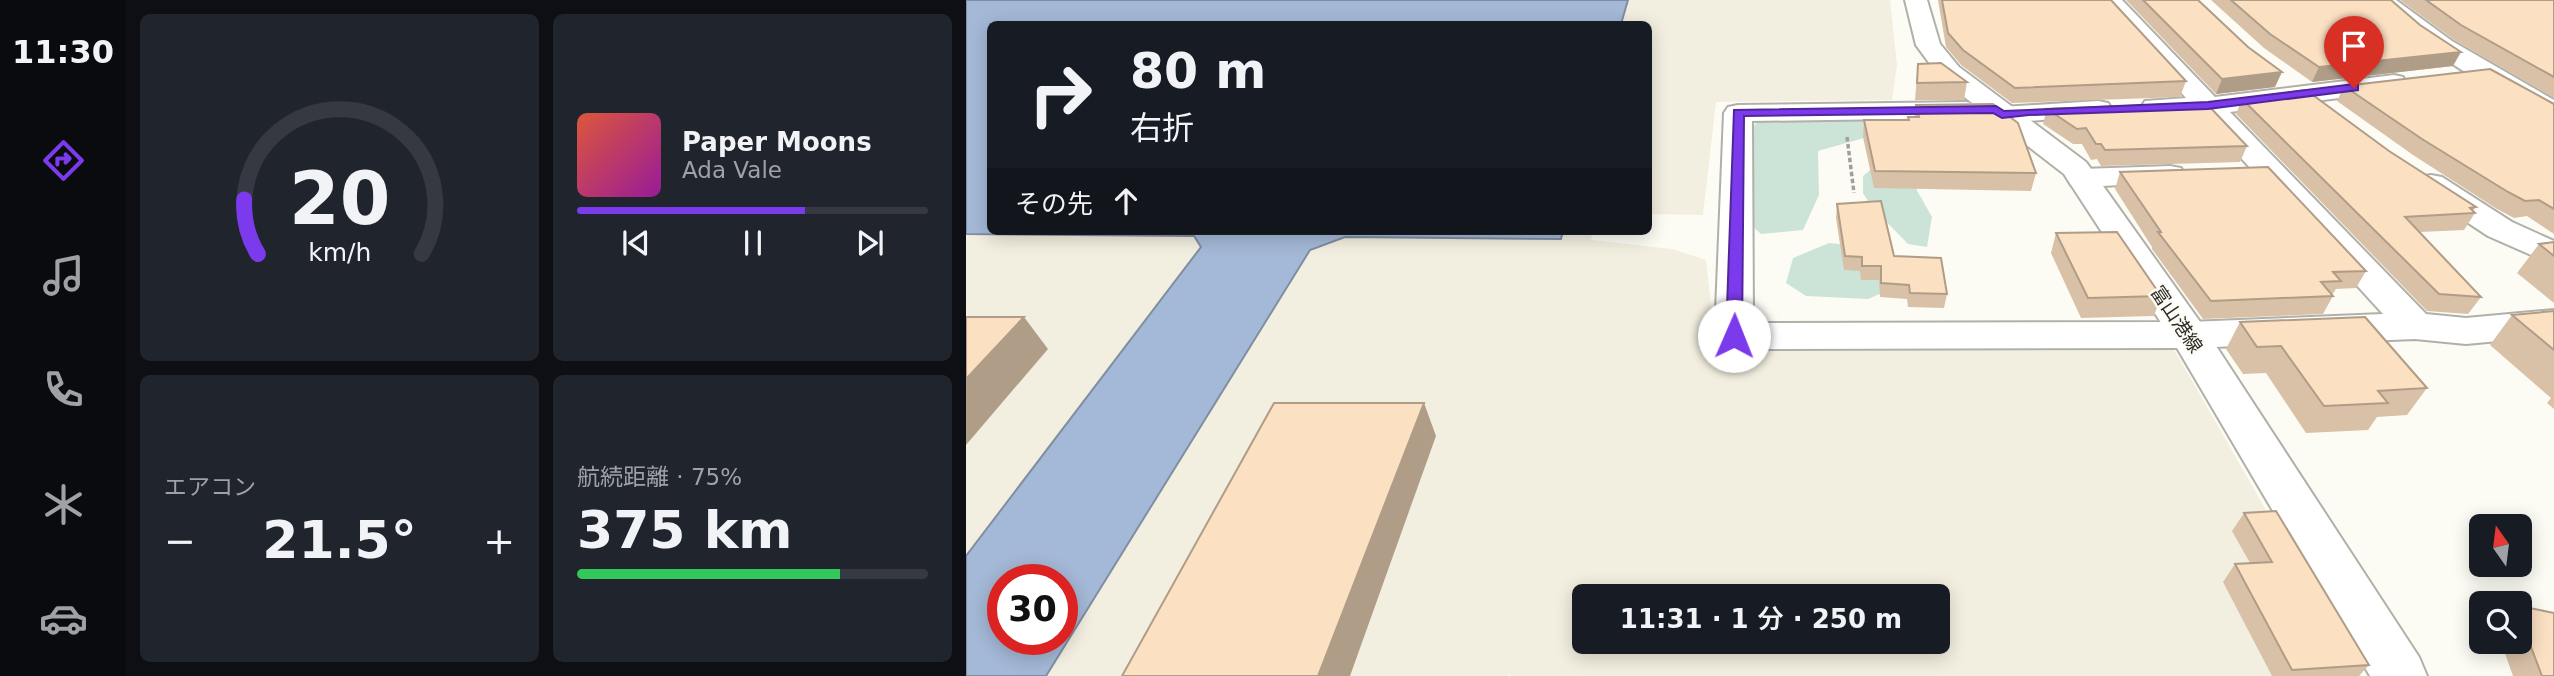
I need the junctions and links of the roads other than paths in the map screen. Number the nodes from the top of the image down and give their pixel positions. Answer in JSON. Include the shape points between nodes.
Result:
{"nodes":[{"id":1,"x":1916,"y":0,"type":"edge"},
{"id":2,"x":2109,"y":0,"type":"edge"},
{"id":3,"x":2382,"y":0,"type":"edge"},
{"id":4,"x":2273,"y":71,"type":"edge"},
{"id":5,"x":2483,"y":73,"type":"junction"},
{"id":6,"x":2043,"y":83,"type":"edge"},
{"id":7,"x":2302,"y":93,"type":"junction"},
{"id":8,"x":2548,"y":103,"type":"edge"},
{"id":9,"x":2208,"y":106,"type":"junction"},
{"id":10,"x":2060,"y":110,"type":"junction"},
{"id":11,"x":1999,"y":112,"type":"junction"},
{"id":12,"x":2333,"y":116,"type":"edge"},
{"id":13,"x":2404,"y":166,"type":"edge"},
{"id":14,"x":2270,"y":172,"type":"junction"},
{"id":15,"x":2082,"y":178,"type":"junction"},
{"id":16,"x":2554,"y":254,"type":"edge"},
{"id":17,"x":2554,"y":323,"type":"edge"},
{"id":18,"x":2414,"y":326,"type":"junction"},
{"id":19,"x":2189,"y":335,"type":"junction"},
{"id":20,"x":2400,"y":676,"type":"edge"}],
"edges":[{"from":1,"to":11,"type":"street","name":"富山港線","via":[[1928,45],[1950,73]]},
{"from":2,"to":9,"type":"street"},
{"from":3,"to":5,"type":"street","via":[[2426,37]]},
{"from":4,"to":7,"type":"street"},
{"from":5,"to":7,"type":"street"},
{"from":5,"to":8,"type":"street"},
{"from":6,"to":10,"type":"street"},
{"from":7,"to":9,"type":"street"},
{"from":7,"to":12,"type":"street"},
{"from":9,"to":10,"type":"street"},
{"from":9,"to":14,"type":"street"},
{"from":10,"to":11,"type":"street"},
{"from":11,"to":15,"type":"street","name":"富山港線"},
{"from":11,"to":19,"type":"street","via":[[1738,113],[1734,336]]},
{"from":13,"to":16,"type":"street","via":[[2501,229]]},
{"from":14,"to":15,"type":"street"},
{"from":14,"to":18,"type":"street"},
{"from":15,"to":19,"type":"street","name":"富山港線"},
{"from":17,"to":18,"type":"street","via":[[2466,331]]},
{"from":18,"to":19,"type":"street"},
{"from":19,"to":20,"type":"street","name":"富山港線"}]}
